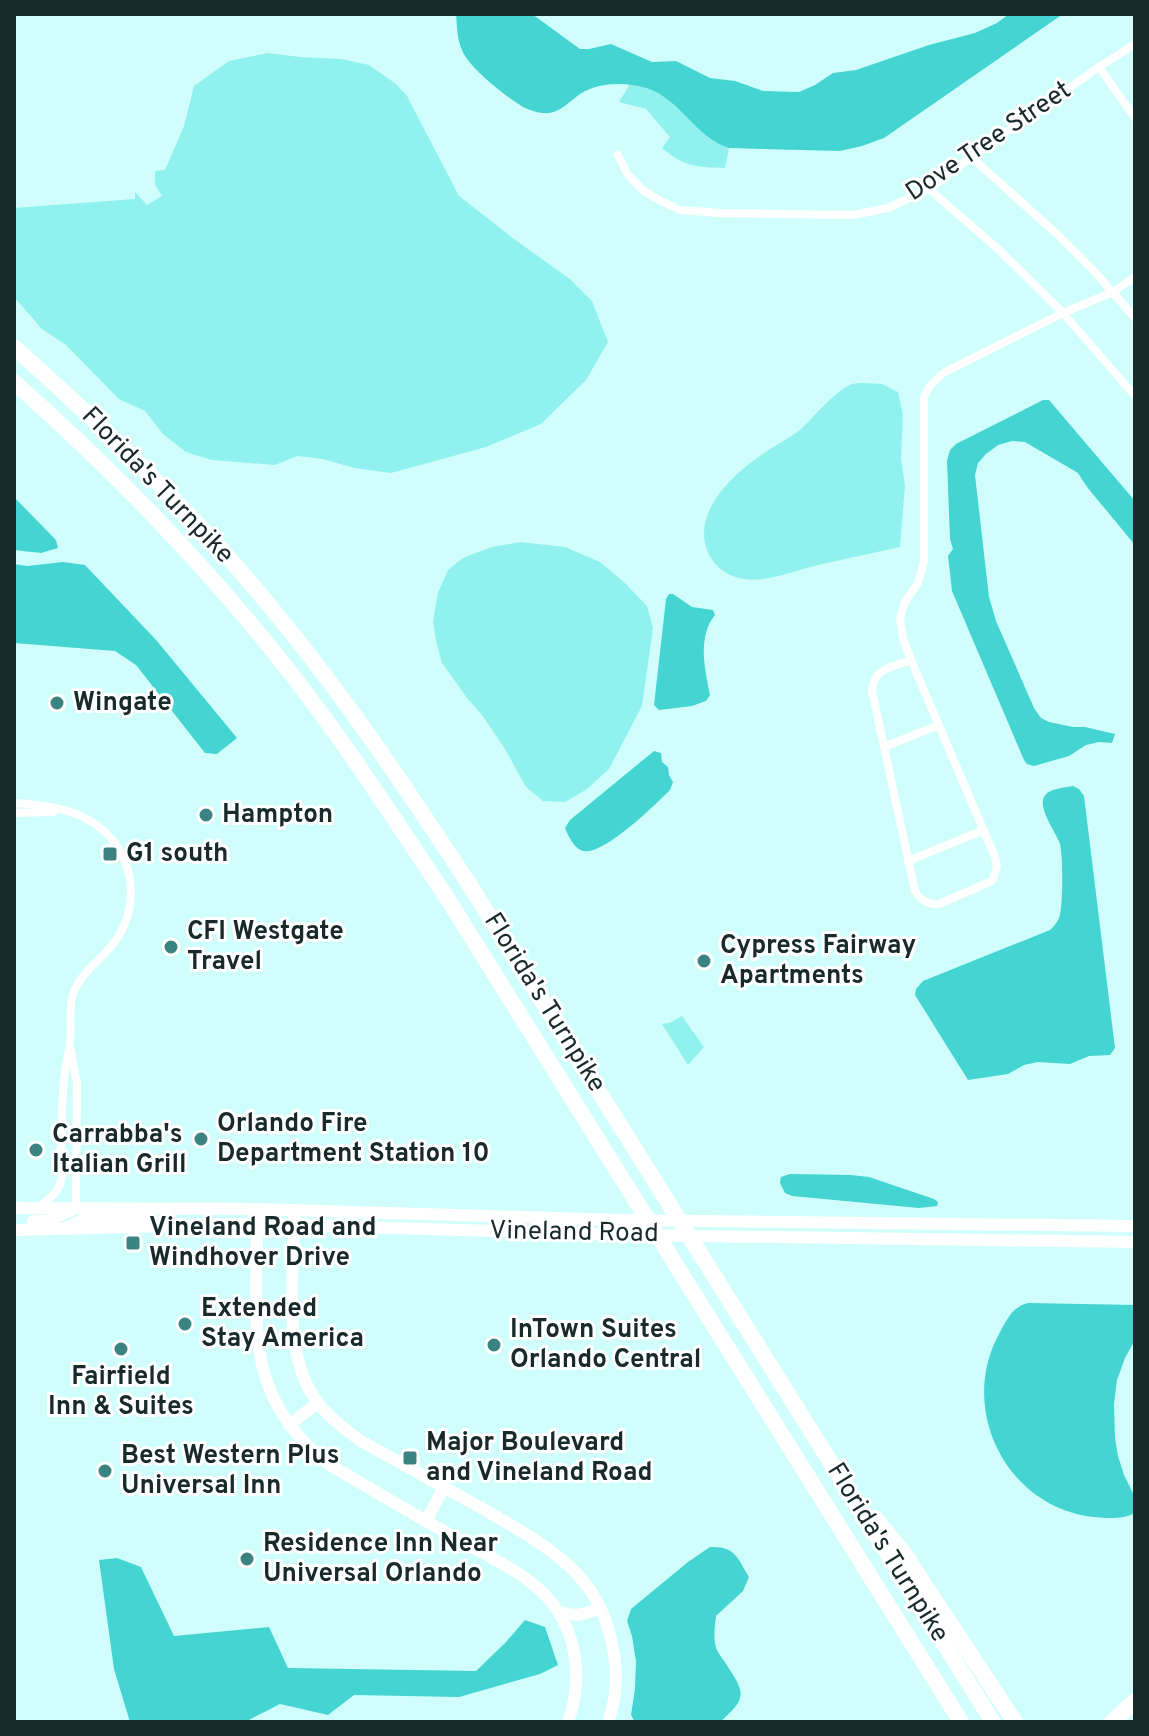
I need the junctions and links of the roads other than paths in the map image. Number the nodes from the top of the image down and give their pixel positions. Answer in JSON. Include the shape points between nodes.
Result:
{"nodes":[{"id":1,"x":1135,"y":44,"type":"edge"},
{"id":2,"x":1099,"y":67,"type":"junction"},
{"id":3,"x":1135,"y":118,"type":"edge"},
{"id":4,"x":618,"y":155,"type":"dead end"},
{"id":5,"x":971,"y":157,"type":"junction"},
{"id":6,"x":929,"y":189,"type":"junction"},
{"id":7,"x":1135,"y":277,"type":"edge"},
{"id":8,"x":1113,"y":292,"type":"junction"},
{"id":9,"x":1063,"y":313,"type":"junction"},
{"id":10,"x":1135,"y":318,"type":"edge"},
{"id":11,"x":14,"y":347,"type":"edge"},
{"id":12,"x":14,"y":382,"type":"edge"},
{"id":13,"x":1135,"y":396,"type":"edge"},
{"id":14,"x":911,"y":660,"type":"junction"},
{"id":15,"x":939,"y":725,"type":"junction"},
{"id":16,"x":884,"y":747,"type":"junction"},
{"id":17,"x":14,"y":803,"type":"edge"},
{"id":18,"x":66,"y":811,"type":"junction"},
{"id":19,"x":14,"y":813,"type":"edge"},
{"id":20,"x":984,"y":830,"type":"junction"},
{"id":21,"x":908,"y":861,"type":"junction"},
{"id":22,"x":70,"y":1043,"type":"junction"},
{"id":23,"x":62,"y":1084,"type":"junction"},
{"id":24,"x":77,"y":1084,"type":"junction"},
{"id":25,"x":14,"y":1208,"type":"edge"},
{"id":26,"x":37,"y":1208,"type":"junction"},
{"id":27,"x":186,"y":1208,"type":"junction"},
{"id":28,"x":76,"y":1209,"type":"junction"},
{"id":29,"x":257,"y":1209,"type":"junction"},
{"id":30,"x":294,"y":1210,"type":"junction"},
{"id":31,"x":14,"y":1222,"type":"edge"},
{"id":32,"x":257,"y":1224,"type":"junction"},
{"id":33,"x":294,"y":1225,"type":"junction"},
{"id":34,"x":1008,"y":1225,"type":"junction"},
{"id":35,"x":1071,"y":1225,"type":"junction"},
{"id":36,"x":1135,"y":1226,"type":"edge"},
{"id":37,"x":14,"y":1230,"type":"edge"},
{"id":38,"x":64,"y":1230,"type":"junction"},
{"id":39,"x":1007,"y":1240,"type":"junction"},
{"id":40,"x":1070,"y":1241,"type":"junction"},
{"id":41,"x":1135,"y":1242,"type":"edge"},
{"id":42,"x":318,"y":1403,"type":"junction"},
{"id":43,"x":289,"y":1425,"type":"junction"},
{"id":44,"x":838,"y":1474,"type":"junction"},
{"id":45,"x":444,"y":1487,"type":"junction"},
{"id":46,"x":426,"y":1521,"type":"junction"},
{"id":47,"x":599,"y":1608,"type":"junction"},
{"id":48,"x":559,"y":1612,"type":"junction"},
{"id":49,"x":1135,"y":1701,"type":"edge"},
{"id":50,"x":568,"y":1722,"type":"edge"},
{"id":51,"x":608,"y":1722,"type":"edge"},
{"id":52,"x":961,"y":1722,"type":"edge"},
{"id":53,"x":993,"y":1722,"type":"edge"},
{"id":54,"x":1015,"y":1722,"type":"edge"},
{"id":55,"x":1112,"y":1722,"type":"edge"}],
"edges":[{"from":1,"to":2,"type":"street","name":"Dove Tree Street"},
{"from":2,"to":3,"type":"street"},
{"from":2,"to":5,"type":"street","name":"Dove Tree Street"},
{"from":4,"to":6,"type":"street","name":"Dove Tree Street","via":[[644,191],[680,210],[853,215],[888,208]]},
{"from":5,"to":6,"type":"street","name":"Dove Tree Street"},
{"from":5,"to":8,"type":"street"},
{"from":6,"to":9,"type":"street"},
{"from":7,"to":8,"type":"street"},
{"from":8,"to":9,"type":"street"},
{"from":8,"to":10,"type":"street"},
{"from":9,"to":13,"type":"street"},
{"from":9,"to":14,"type":"street","via":[[943,373],[924,397],[924,561],[900,618]]},
{"from":11,"to":44,"type":"highway","name":"Florida's Turnpike","via":[[82,407],[222,550],[350,709],[469,884]]},
{"from":12,"to":52,"type":"highway","name":"Florida's Turnpike","via":[[203,567],[329,724],[447,898]]},
{"from":14,"to":15,"type":"street"},
{"from":14,"to":16,"type":"street","via":[[873,681]]},
{"from":15,"to":16,"type":"street"},
{"from":15,"to":20,"type":"street"},
{"from":16,"to":21,"type":"street"},
{"from":17,"to":18,"type":"street"},
{"from":18,"to":19,"type":"street"},
{"from":18,"to":22,"type":"street","via":[[91,821],[112,839],[127,864],[131,890],[120,934],[74,993]]},
{"from":20,"to":21,"type":"street"},
{"from":20,"to":21,"type":"street","via":[[997,867],[992,881],[939,904],[918,897]]},
{"from":22,"to":23,"type":"street"},
{"from":22,"to":24,"type":"street"},
{"from":23,"to":24,"type":"street"},
{"from":23,"to":26,"type":"street","via":[[61,1183]]},
{"from":24,"to":28,"type":"street"},
{"from":25,"to":26,"type":"street","name":"Vineland Road"},
{"from":26,"to":28,"type":"street","name":"Vineland Road"},
{"from":27,"to":28,"type":"street","name":"Vineland Road"},
{"from":27,"to":29,"type":"street","name":"Vineland Road"},
{"from":27,"to":38,"type":"street","via":[[137,1217],[87,1218]]},
{"from":28,"to":31,"type":"street","via":[[48,1221]]},
{"from":29,"to":30,"type":"street","name":"Vineland Road"},
{"from":29,"to":32,"type":"street"},
{"from":30,"to":33,"type":"street"},
{"from":30,"to":34,"type":"street","name":"Vineland Road"},
{"from":32,"to":33,"type":"street","name":"Vineland Road"},
{"from":32,"to":38,"type":"street","name":"Vineland Road"},
{"from":32,"to":43,"type":"street","via":[[259,1350],[274,1401]]},
{"from":33,"to":39,"type":"street","name":"Vineland Road"},
{"from":33,"to":42,"type":"street","via":[[293,1329],[305,1382]]},
{"from":34,"to":35,"type":"street","name":"Vineland Road"},
{"from":34,"to":39,"type":"street"},
{"from":35,"to":36,"type":"street","name":"Vineland Road"},
{"from":35,"to":40,"type":"street"},
{"from":37,"to":38,"type":"street","name":"Vineland Road"},
{"from":39,"to":40,"type":"street","name":"Vineland Road"},
{"from":40,"to":41,"type":"street","name":"Vineland Road"},
{"from":42,"to":43,"type":"street"},
{"from":42,"to":45,"type":"street","via":[[361,1441]]},
{"from":43,"to":46,"type":"street","via":[[330,1465]]},
{"from":44,"to":53,"type":"highway","name":"Florida's Turnpike"},
{"from":44,"to":54,"type":"highway","via":[[903,1552]]},
{"from":45,"to":46,"type":"street"},
{"from":45,"to":47,"type":"street","via":[[559,1556]]},
{"from":46,"to":48,"type":"street","via":[[528,1581]]},
{"from":47,"to":48,"type":"street","via":[[574,1616]]},
{"from":47,"to":51,"type":"street","via":[[616,1681]]},
{"from":48,"to":50,"type":"street","via":[[572,1640],[577,1672]]},
{"from":49,"to":55,"type":"highway"}]}
